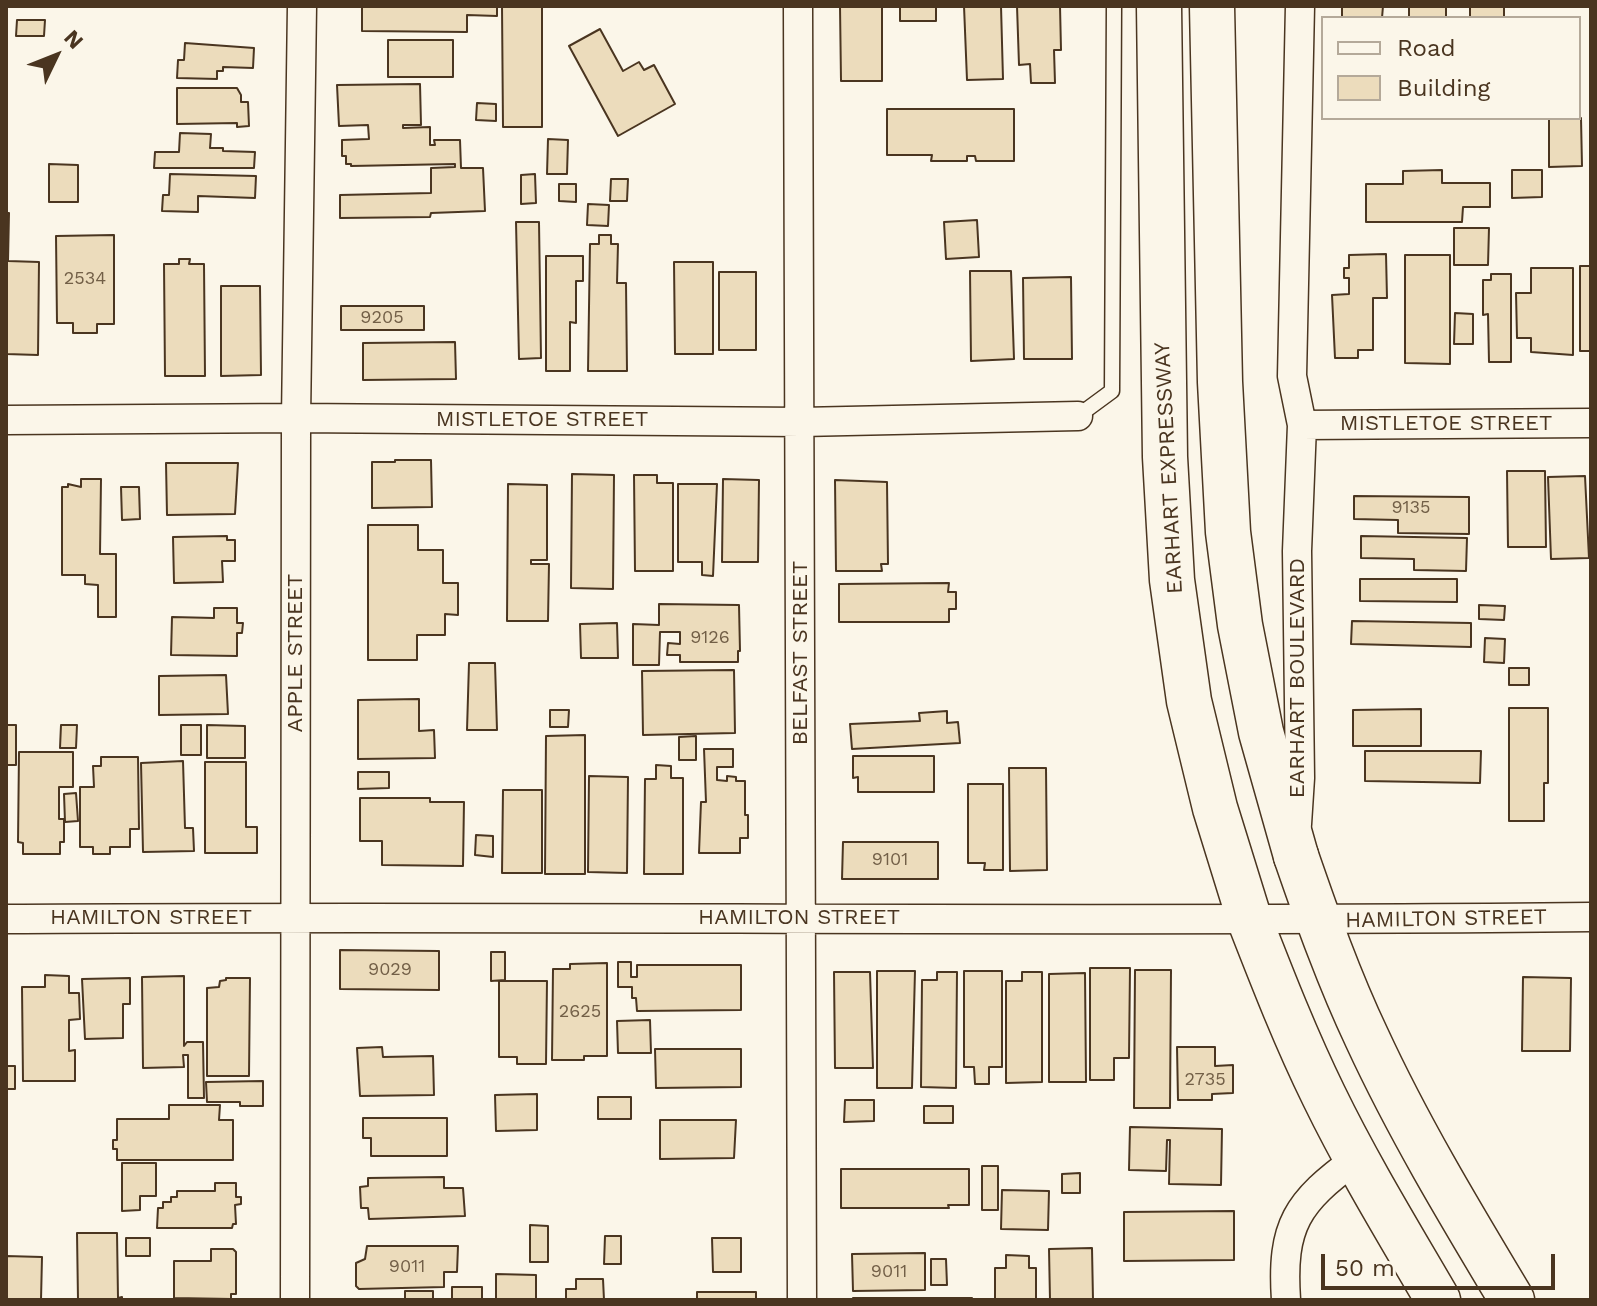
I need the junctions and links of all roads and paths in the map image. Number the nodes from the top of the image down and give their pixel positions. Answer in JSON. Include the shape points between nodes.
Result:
{"nodes":[{"id":1,"x":302,"y":6,"type":"edge"},
{"id":2,"x":798,"y":6,"type":"edge"},
{"id":3,"x":1114,"y":6,"type":"edge"},
{"id":4,"x":1159,"y":6,"type":"edge"},
{"id":5,"x":1212,"y":6,"type":"edge"},
{"id":6,"x":1300,"y":6,"type":"edge"},
{"id":7,"x":1078,"y":416,"type":"joint"},
{"id":8,"x":296,"y":418,"type":"junction"},
{"id":9,"x":6,"y":420,"type":"edge"},
{"id":10,"x":801,"y":422,"type":"junction"},
{"id":11,"x":1591,"y":423,"type":"edge"},
{"id":12,"x":1302,"y":425,"type":"junction"},
{"id":13,"x":1296,"y":856,"type":"junction"},
{"id":14,"x":295,"y":917,"type":"junction"},
{"id":15,"x":1591,"y":917,"type":"edge"},
{"id":16,"x":801,"y":918,"type":"junction"},
{"id":17,"x":6,"y":919,"type":"edge"},
{"id":18,"x":1318,"y":920,"type":"junction"},
{"id":19,"x":1250,"y":921,"type":"junction"},
{"id":20,"x":1356,"y":1159,"type":"junction"},
{"id":21,"x":295,"y":1300,"type":"edge"},
{"id":22,"x":802,"y":1300,"type":"edge"},
{"id":23,"x":1286,"y":1300,"type":"edge"},
{"id":24,"x":1438,"y":1300,"type":"edge"},
{"id":25,"x":1512,"y":1300,"type":"edge"}],
"edges":[{"from":1,"to":8,"type":"street","name":"APPLE STREET"},
{"from":2,"to":10,"type":"street","name":"BELFAST STREET"},
{"from":3,"to":7,"type":"lane","via":[[1112,391]]},
{"from":4,"to":19,"type":"main road","name":"EARHART EXPRESSWAY","via":[[1165,457],[1172,580],[1189,701]]},
{"from":5,"to":13,"type":"main road","via":[[1228,532],[1261,732]]},
{"from":6,"to":12,"type":"street","name":"EARHART BOULEVARD","via":[[1292,376]]},
{"from":7,"to":10,"type":"street","name":"MISTLETOE STREET"},
{"from":8,"to":9,"type":"street","name":"MISTLETOE STREET"},
{"from":8,"to":10,"type":"street","name":"MISTLETOE STREET"},
{"from":8,"to":14,"type":"street","name":"APPLE STREET"},
{"from":10,"to":16,"type":"street","name":"BELFAST STREET"},
{"from":11,"to":12,"type":"street","name":"MISTLETOE STREET"},
{"from":12,"to":13,"type":"street","name":"EARHART BOULEVARD"},
{"from":13,"to":18,"type":"main road","name":"EARHART BOULEVARD"},
{"from":14,"to":16,"type":"street","name":"HAMILTON STREET"},
{"from":14,"to":17,"type":"street","name":"HAMILTON STREET"},
{"from":14,"to":21,"type":"street","name":"APPLE STREET"},
{"from":15,"to":18,"type":"street","name":"HAMILTON STREET"},
{"from":16,"to":19,"type":"street","name":"HAMILTON STREET"},
{"from":16,"to":22,"type":"street","name":"BELFAST STREET"},
{"from":18,"to":19,"type":"street","name":"HAMILTON STREET"},
{"from":18,"to":25,"type":"main road","name":"EARHART BOULEVARD","via":[[1395,1094]]},
{"from":19,"to":20,"type":"main road","via":[[1286,1015]]},
{"from":20,"to":23,"type":"street","via":[[1330,1177],[1295,1216],[1287,1244]]},
{"from":20,"to":24,"type":"main road"}]}
